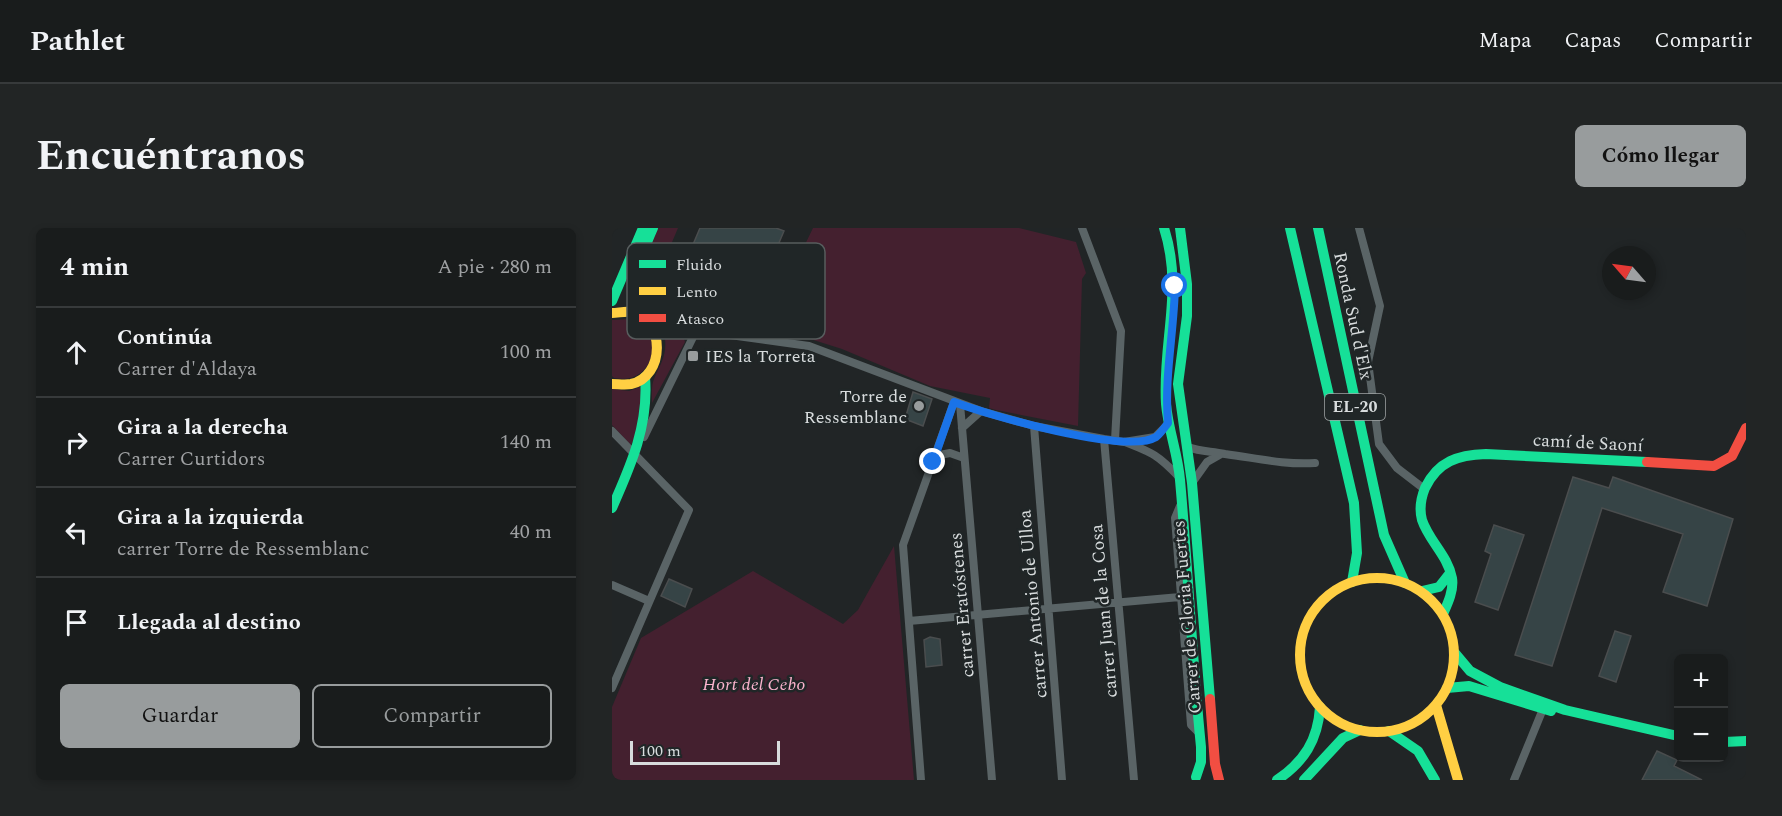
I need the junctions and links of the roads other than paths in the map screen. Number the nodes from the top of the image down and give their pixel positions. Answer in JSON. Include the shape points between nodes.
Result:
{"nodes":[{"id":1,"x":644,"y":228,"type":"edge"},
{"id":2,"x":653,"y":228,"type":"edge"},
{"id":3,"x":1082,"y":228,"type":"edge"},
{"id":4,"x":1164,"y":228,"type":"edge"},
{"id":5,"x":1180,"y":228,"type":"edge"},
{"id":6,"x":1290,"y":228,"type":"edge"},
{"id":7,"x":1318,"y":228,"type":"edge"},
{"id":8,"x":1359,"y":228,"type":"edge"},
{"id":9,"x":637,"y":243,"type":"edge"},
{"id":10,"x":647,"y":243,"type":"edge"},
{"id":11,"x":627,"y":267,"type":"edge"},
{"id":12,"x":612,"y":301,"type":"edge"},
{"id":13,"x":627,"y":312,"type":"edge"},
{"id":14,"x":612,"y":313,"type":"edge"},
{"id":15,"x":657,"y":339,"type":"edge"},
{"id":16,"x":693,"y":339,"type":"edge"},
{"id":17,"x":775,"y":339,"type":"edge"},
{"id":18,"x":645,"y":377,"type":"junction"},
{"id":19,"x":612,"y":384,"type":"edge"},
{"id":20,"x":957,"y":403,"type":"junction"},
{"id":21,"x":981,"y":411,"type":"junction"},
{"id":22,"x":1168,"y":423,"type":"junction"},
{"id":23,"x":1034,"y":426,"type":"junction"},
{"id":24,"x":962,"y":428,"type":"junction"},
{"id":25,"x":1746,"y":428,"type":"edge"},
{"id":26,"x":612,"y":431,"type":"edge"},
{"id":27,"x":1104,"y":439,"type":"junction"},
{"id":28,"x":1115,"y":440,"type":"junction"},
{"id":29,"x":1124,"y":442,"type":"junction"},
{"id":30,"x":1188,"y":449,"type":"junction"},
{"id":31,"x":1222,"y":453,"type":"junction"},
{"id":32,"x":635,"y":455,"type":"junction"},
{"id":33,"x":935,"y":456,"type":"junction"},
{"id":34,"x":964,"y":458,"type":"junction"},
{"id":35,"x":1315,"y":463,"type":"dead end"},
{"id":36,"x":1180,"y":478,"type":"junction"},
{"id":37,"x":1192,"y":483,"type":"junction"},
{"id":38,"x":1424,"y":488,"type":"junction"},
{"id":39,"x":1181,"y":504,"type":"junction"},
{"id":40,"x":612,"y":508,"type":"edge"},
{"id":41,"x":1450,"y":573,"type":"junction"},
{"id":42,"x":1352,"y":582,"type":"junction"},
{"id":43,"x":1405,"y":583,"type":"junction"},
{"id":44,"x":612,"y":585,"type":"edge"},
{"id":45,"x":1422,"y":591,"type":"junction"},
{"id":46,"x":1180,"y":597,"type":"junction"},
{"id":47,"x":650,"y":601,"type":"junction"},
{"id":48,"x":1119,"y":603,"type":"junction"},
{"id":49,"x":1048,"y":609,"type":"junction"},
{"id":50,"x":1443,"y":614,"type":"junction"},
{"id":51,"x":977,"y":615,"type":"junction"},
{"id":52,"x":909,"y":621,"type":"junction"},
{"id":53,"x":1454,"y":652,"type":"junction"},
{"id":54,"x":612,"y":688,"type":"edge"},
{"id":55,"x":1447,"y":688,"type":"junction"},
{"id":56,"x":1436,"y":705,"type":"junction"},
{"id":57,"x":1545,"y":706,"type":"junction"},
{"id":58,"x":1320,"y":707,"type":"junction"},
{"id":59,"x":1360,"y":730,"type":"junction"},
{"id":60,"x":1389,"y":731,"type":"junction"},
{"id":61,"x":1200,"y":735,"type":"junction"},
{"id":62,"x":1674,"y":735,"type":"edge"},
{"id":63,"x":1746,"y":741,"type":"edge"},
{"id":64,"x":1728,"y":742,"type":"edge"},
{"id":65,"x":1192,"y":778,"type":"edge"},
{"id":66,"x":921,"y":780,"type":"edge"},
{"id":67,"x":992,"y":780,"type":"edge"},
{"id":68,"x":1062,"y":780,"type":"edge"},
{"id":69,"x":1134,"y":780,"type":"edge"},
{"id":70,"x":1219,"y":780,"type":"edge"},
{"id":71,"x":1277,"y":780,"type":"edge"},
{"id":72,"x":1304,"y":780,"type":"edge"},
{"id":73,"x":1435,"y":780,"type":"edge"},
{"id":74,"x":1458,"y":780,"type":"edge"},
{"id":75,"x":1514,"y":780,"type":"edge"}],
"edges":[{"from":1,"to":9,"type":"main road"},
{"from":2,"to":10,"type":"main road"},
{"from":3,"to":28,"type":"street","via":[[1121,331]]},
{"from":4,"to":22,"type":"main road","name":"Carrer de Gloria Fuertes","via":[[1170,243],[1175,286],[1167,365]]},
{"from":5,"to":30,"type":"main road","name":"Carrer de Gloria Fuertes","via":[[1187,295],[1178,384]]},
{"from":6,"to":42,"type":"main road","number":"EL-20","via":[[1354,503],[1357,553]]},
{"from":7,"to":43,"type":"main road","name":"Ronda Sud d'Elx","number":"EL-20","via":[[1384,536]]},
{"from":8,"to":38,"type":"street","via":[[1380,306],[1368,362],[1379,444],[1397,468]]},
{"from":11,"to":12,"type":"main road"},
{"from":13,"to":14,"type":"main road"},
{"from":15,"to":18,"type":"main road","via":[[659,354]]},
{"from":16,"to":32,"type":"street"},
{"from":17,"to":20,"type":"street","via":[[808,346]]},
{"from":18,"to":19,"type":"main road","via":[[635,383]]},
{"from":18,"to":32,"type":"main road","via":[[647,419]]},
{"from":20,"to":21,"type":"street"},
{"from":20,"to":24,"type":"street","name":"carrer Eratóstenes"},
{"from":20,"to":33,"type":"street"},
{"from":21,"to":23,"type":"street"},
{"from":21,"to":24,"type":"street"},
{"from":22,"to":29,"type":"street","via":[[1155,437]]},
{"from":22,"to":36,"type":"main road","name":"Carrer de Gloria Fuertes"},
{"from":23,"to":27,"type":"street"},
{"from":23,"to":49,"type":"street","name":"carrer Antonio de Ulloa"},
{"from":24,"to":34,"type":"street","name":"carrer Eratóstenes"},
{"from":25,"to":38,"type":"main road","name":"camí de Saoní","via":[[1732,456],[1714,466],[1462,454],[1447,460]]},
{"from":26,"to":32,"type":"street"},
{"from":27,"to":28,"type":"street"},
{"from":27,"to":48,"type":"street","name":"carrer Juan de la Cosa"},
{"from":28,"to":29,"type":"street"},
{"from":29,"to":36,"type":"street","via":[[1155,454]]},
{"from":30,"to":31,"type":"street"},
{"from":30,"to":37,"type":"main road","name":"Carrer de Gloria Fuertes"},
{"from":31,"to":35,"type":"street","via":[[1290,465]]},
{"from":31,"to":37,"type":"street","via":[[1207,462]]},
{"from":32,"to":40,"type":"main road"},
{"from":32,"to":47,"type":"street","via":[[688,510]]},
{"from":33,"to":34,"type":"street","via":[[950,453]]},
{"from":33,"to":52,"type":"street","via":[[903,546]]},
{"from":34,"to":51,"type":"street","name":"carrer Eratóstenes"},
{"from":36,"to":39,"type":"main road","name":"Carrer de Gloria Fuertes"},
{"from":37,"to":70,"type":"main road","name":"Carrer de Gloria Fuertes"},
{"from":38,"to":41,"type":"main road","via":[[1420,500],[1422,521]]},
{"from":39,"to":46,"type":"street","name":"Carrer de Gloria Fuertes","via":[[1175,518]]},
{"from":39,"to":61,"type":"main road","name":"Carrer de Gloria Fuertes"},
{"from":41,"to":45,"type":"main road","via":[[1442,586]]},
{"from":41,"to":50,"type":"main road","via":[[1452,591]]},
{"from":42,"to":43,"type":"main road","via":[[1379,577]]},
{"from":42,"to":58,"type":"main road","via":[[1318,606],[1302,636],[1300,661],[1304,678]]},
{"from":43,"to":45,"type":"main road"},
{"from":44,"to":47,"type":"street"},
{"from":45,"to":50,"type":"main road"},
{"from":46,"to":48,"type":"street"},
{"from":46,"to":61,"type":"street","name":"Carrer de Gloria Fuertes","via":[[1191,725]]},
{"from":47,"to":54,"type":"street"},
{"from":48,"to":49,"type":"street"},
{"from":48,"to":69,"type":"street","name":"carrer Juan de la Cosa"},
{"from":49,"to":51,"type":"street"},
{"from":49,"to":68,"type":"street","name":"carrer Antonio de Ulloa"},
{"from":50,"to":53,"type":"main road"},
{"from":51,"to":52,"type":"street"},
{"from":51,"to":67,"type":"street","name":"carrer Eratóstenes"},
{"from":52,"to":66,"type":"street"},
{"from":53,"to":55,"type":"main road"},
{"from":53,"to":57,"type":"main road","via":[[1470,671]]},
{"from":55,"to":56,"type":"main road"},
{"from":55,"to":57,"type":"main road","via":[[1469,686]]},
{"from":56,"to":60,"type":"main road","via":[[1414,722]]},
{"from":56,"to":74,"type":"main road"},
{"from":57,"to":62,"type":"main road"},
{"from":57,"to":75,"type":"street"},
{"from":58,"to":59,"type":"main road","via":[[1338,722]]},
{"from":58,"to":71,"type":"main road","via":[[1320,723],[1312,747],[1295,769]]},
{"from":59,"to":60,"type":"main road"},
{"from":59,"to":72,"type":"main road","via":[[1343,738]]},
{"from":60,"to":73,"type":"main road","via":[[1418,751]]},
{"from":61,"to":65,"type":"main road","name":"Carrer de Gloria Fuertes","via":[[1201,762]]},
{"from":63,"to":64,"type":"main road"},
{"from":65,"to":70,"type":"main road"}]}
